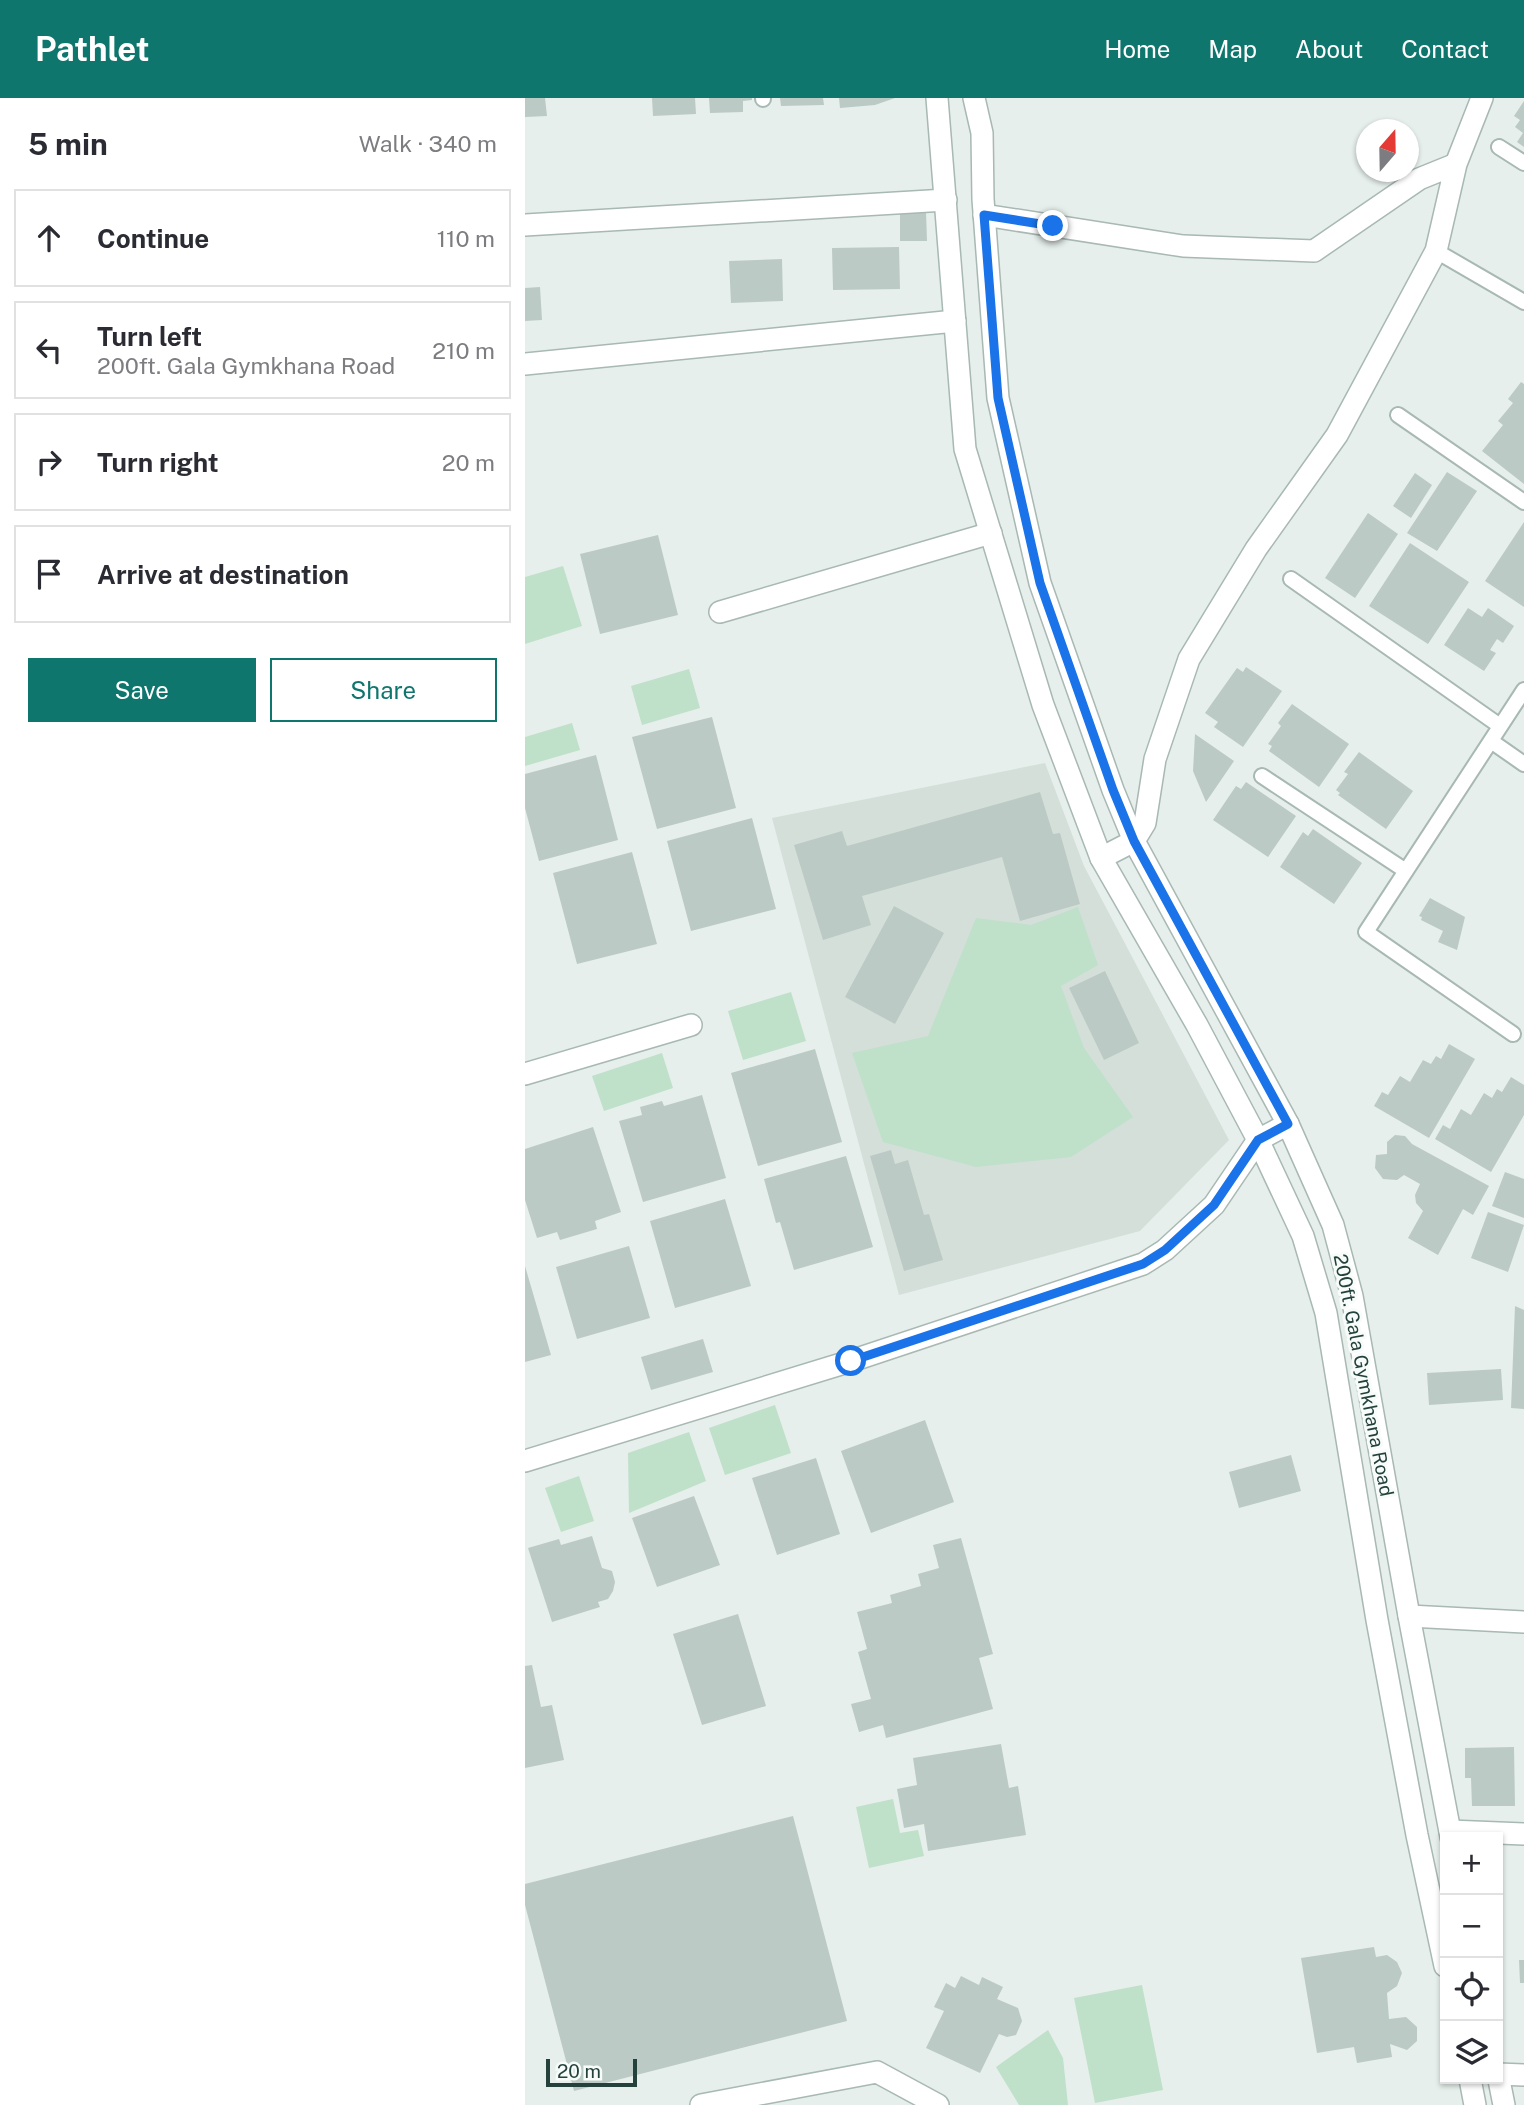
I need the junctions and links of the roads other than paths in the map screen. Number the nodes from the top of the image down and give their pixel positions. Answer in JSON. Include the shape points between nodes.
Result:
{"nodes":[{"id":1,"x":937,"y":98,"type":"edge"},
{"id":2,"x":974,"y":98,"type":"edge"},
{"id":3,"x":1482,"y":98,"type":"edge"},
{"id":4,"x":1499,"y":147,"type":"dead end"},
{"id":5,"x":1524,"y":163,"type":"edge"},
{"id":6,"x":1456,"y":164,"type":"junction"},
{"id":7,"x":946,"y":200,"type":"junction"},
{"id":8,"x":984,"y":215,"type":"junction"},
{"id":9,"x":525,"y":225,"type":"edge"},
{"id":10,"x":1436,"y":251,"type":"junction"},
{"id":11,"x":1524,"y":302,"type":"edge"},
{"id":12,"x":955,"y":321,"type":"junction"},
{"id":13,"x":525,"y":364,"type":"edge"},
{"id":14,"x":1398,"y":415,"type":"dead end"},
{"id":15,"x":1524,"y":502,"type":"edge"},
{"id":16,"x":991,"y":533,"type":"junction"},
{"id":17,"x":1291,"y":579,"type":"dead end"},
{"id":18,"x":720,"y":612,"type":"dead end"},
{"id":19,"x":1524,"y":690,"type":"edge"},
{"id":20,"x":1500,"y":726,"type":"junction"},
{"id":21,"x":1491,"y":741,"type":"junction"},
{"id":22,"x":1524,"y":764,"type":"edge"},
{"id":23,"x":1262,"y":776,"type":"dead end"},
{"id":24,"x":1134,"y":841,"type":"junction"},
{"id":25,"x":1101,"y":858,"type":"junction"},
{"id":26,"x":1406,"y":871,"type":"junction"},
{"id":27,"x":691,"y":1025,"type":"dead end"},
{"id":28,"x":1513,"y":1034,"type":"dead end"},
{"id":29,"x":525,"y":1074,"type":"edge"},
{"id":30,"x":1288,"y":1124,"type":"junction"},
{"id":31,"x":1258,"y":1140,"type":"junction"},
{"id":32,"x":525,"y":1461,"type":"edge"},
{"id":33,"x":1409,"y":1616,"type":"junction"},
{"id":34,"x":1524,"y":1622,"type":"edge"},
{"id":35,"x":1450,"y":1832,"type":"edge"},
{"id":36,"x":1503,"y":1834,"type":"edge"},
{"id":37,"x":1524,"y":1834,"type":"edge"},
{"id":38,"x":1443,"y":1958,"type":"edge"},
{"id":39,"x":1503,"y":2074,"type":"edge"},
{"id":40,"x":1524,"y":2074,"type":"edge"},
{"id":41,"x":1471,"y":2084,"type":"edge"},
{"id":42,"x":1504,"y":2101,"type":"edge"},
{"id":43,"x":1473,"y":2104,"type":"edge"},
{"id":44,"x":701,"y":2105,"type":"edge"},
{"id":45,"x":938,"y":2105,"type":"edge"}],
"edges":[{"from":1,"to":7,"type":"street"},
{"from":2,"to":8,"type":"street","name":"200ft. Gala Gymkhana Road","via":[[982,133]]},
{"from":3,"to":6,"type":"street"},
{"from":4,"to":5,"type":"lane"},
{"from":6,"to":8,"type":"street","via":[[1419,179],[1314,251],[1183,246]]},
{"from":6,"to":10,"type":"street"},
{"from":7,"to":9,"type":"street"},
{"from":7,"to":12,"type":"street"},
{"from":8,"to":24,"type":"street","name":"200ft. Gala Gymkhana Road","via":[[998,398],[1040,583]]},
{"from":10,"to":11,"type":"lane"},
{"from":10,"to":24,"type":"street","via":[[1337,435],[1256,549],[1189,659],[1154,759],[1145,823]]},
{"from":12,"to":13,"type":"street"},
{"from":12,"to":16,"type":"street","via":[[965,449]]},
{"from":14,"to":15,"type":"lane"},
{"from":16,"to":18,"type":"street"},
{"from":16,"to":25,"type":"street","via":[[1043,705]]},
{"from":17,"to":20,"type":"lane"},
{"from":19,"to":20,"type":"lane"},
{"from":20,"to":21,"type":"lane"},
{"from":21,"to":22,"type":"lane"},
{"from":21,"to":26,"type":"lane"},
{"from":23,"to":26,"type":"lane"},
{"from":24,"to":25,"type":"street"},
{"from":24,"to":30,"type":"street","name":"200ft. Gala Gymkhana Road"},
{"from":25,"to":31,"type":"street"},
{"from":26,"to":28,"type":"lane","via":[[1366,932]]},
{"from":27,"to":29,"type":"street"},
{"from":30,"to":31,"type":"street"},
{"from":30,"to":33,"type":"street","name":"200ft. Gala Gymkhana Road","via":[[1333,1224],[1346,1269]]},
{"from":31,"to":32,"type":"street","via":[[1214,1205],[1143,1264],[851,1361]]},
{"from":31,"to":38,"type":"street","via":[[1303,1236],[1326,1312],[1382,1647]]},
{"from":33,"to":34,"type":"street"},
{"from":33,"to":35,"type":"street","name":"200ft. Gala Gymkhana Road"},
{"from":36,"to":37,"type":"street"},
{"from":39,"to":40,"type":"street"},
{"from":41,"to":43,"type":"street"},
{"from":42,"to":43,"type":"street"},
{"from":44,"to":45,"type":"street","via":[[877,2072]]}]}
